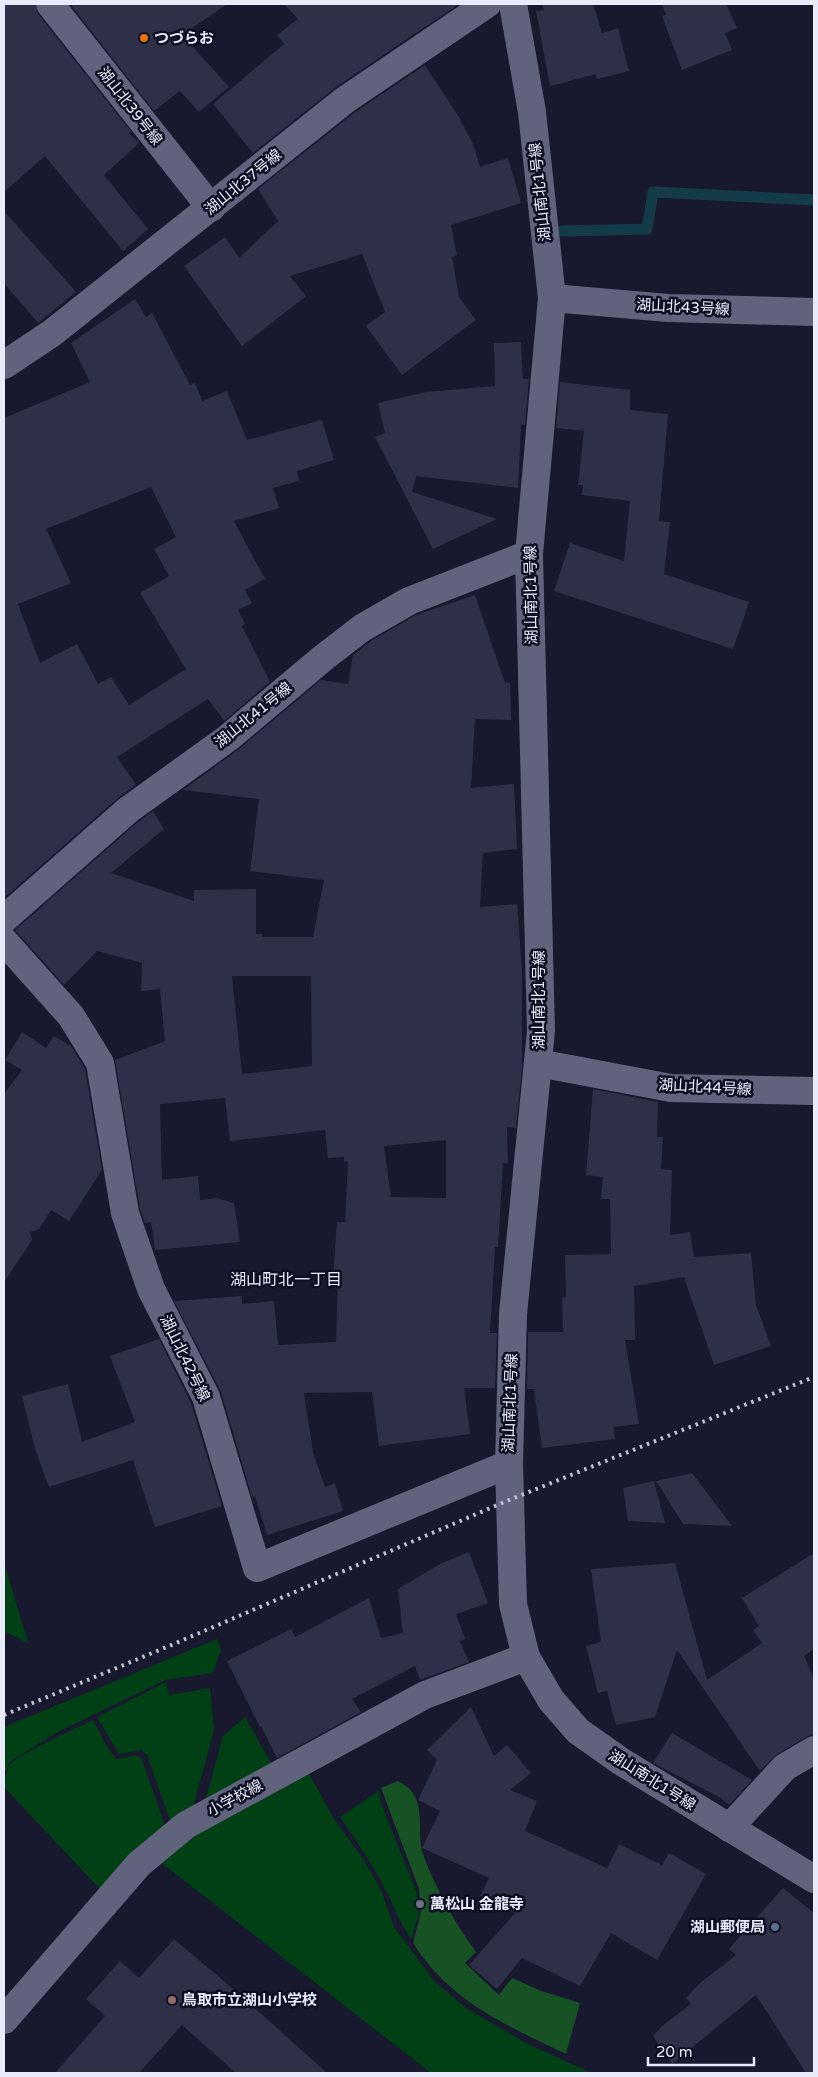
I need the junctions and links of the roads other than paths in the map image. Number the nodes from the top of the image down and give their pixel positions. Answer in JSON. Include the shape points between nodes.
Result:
{"nodes":[{"id":1,"x":50,"y":4,"type":"edge"},
{"id":2,"x":487,"y":4,"type":"edge"},
{"id":3,"x":513,"y":4,"type":"edge"},
{"id":4,"x":211,"y":208,"type":"junction"},
{"id":5,"x":552,"y":298,"type":"junction"},
{"id":6,"x":814,"y":312,"type":"edge"},
{"id":7,"x":4,"y":365,"type":"edge"},
{"id":8,"x":529,"y":554,"type":"junction"},
{"id":9,"x":4,"y":919,"type":"edge"},
{"id":10,"x":4,"y":942,"type":"edge"},
{"id":11,"x":538,"y":1063,"type":"junction"},
{"id":12,"x":814,"y":1091,"type":"edge"},
{"id":13,"x":508,"y":1464,"type":"junction"},
{"id":14,"x":526,"y":1657,"type":"junction"},
{"id":15,"x":814,"y":1750,"type":"edge"},
{"id":16,"x":729,"y":1828,"type":"junction"},
{"id":17,"x":814,"y":1879,"type":"edge"},
{"id":18,"x":4,"y":2020,"type":"edge"}],
"edges":[{"from":1,"to":4,"type":"street","name":"湖山北39号線"},
{"from":2,"to":4,"type":"street","name":"湖山北37号線","via":[[345,100]]},
{"from":3,"to":5,"type":"street","name":"湖山南北1号線","via":[[532,112]]},
{"from":4,"to":7,"type":"street","name":"湖山北37号線","via":[[52,333]]},
{"from":5,"to":6,"type":"street","name":"湖山北43号線","via":[[668,308]]},
{"from":5,"to":8,"type":"street","name":"湖山南北1号線"},
{"from":8,"to":9,"type":"street","name":"湖山北41号線","via":[[409,601],[362,628],[228,738],[128,810]]},
{"from":8,"to":11,"type":"street","name":"湖山南北1号線","via":[[542,1031]]},
{"from":10,"to":13,"type":"street","name":"湖山北42号線","via":[[71,1016],[100,1063],[125,1213],[151,1289],[206,1397],[258,1568]]},
{"from":11,"to":12,"type":"street","name":"湖山北44号線","via":[[671,1088]]},
{"from":11,"to":13,"type":"street","name":"湖山南北1号線","via":[[513,1314]]},
{"from":13,"to":14,"type":"street","name":"湖山南北1号線","via":[[513,1604]]},
{"from":14,"to":16,"type":"street","name":"湖山南北1号線","via":[[551,1700],[578,1731]]},
{"from":14,"to":18,"type":"street","name":"小学校線","via":[[425,1695],[186,1825],[139,1864]]},
{"from":15,"to":16,"type":"street","via":[[785,1768]]},
{"from":16,"to":17,"type":"street","name":"湖山南北1号線"}]}
